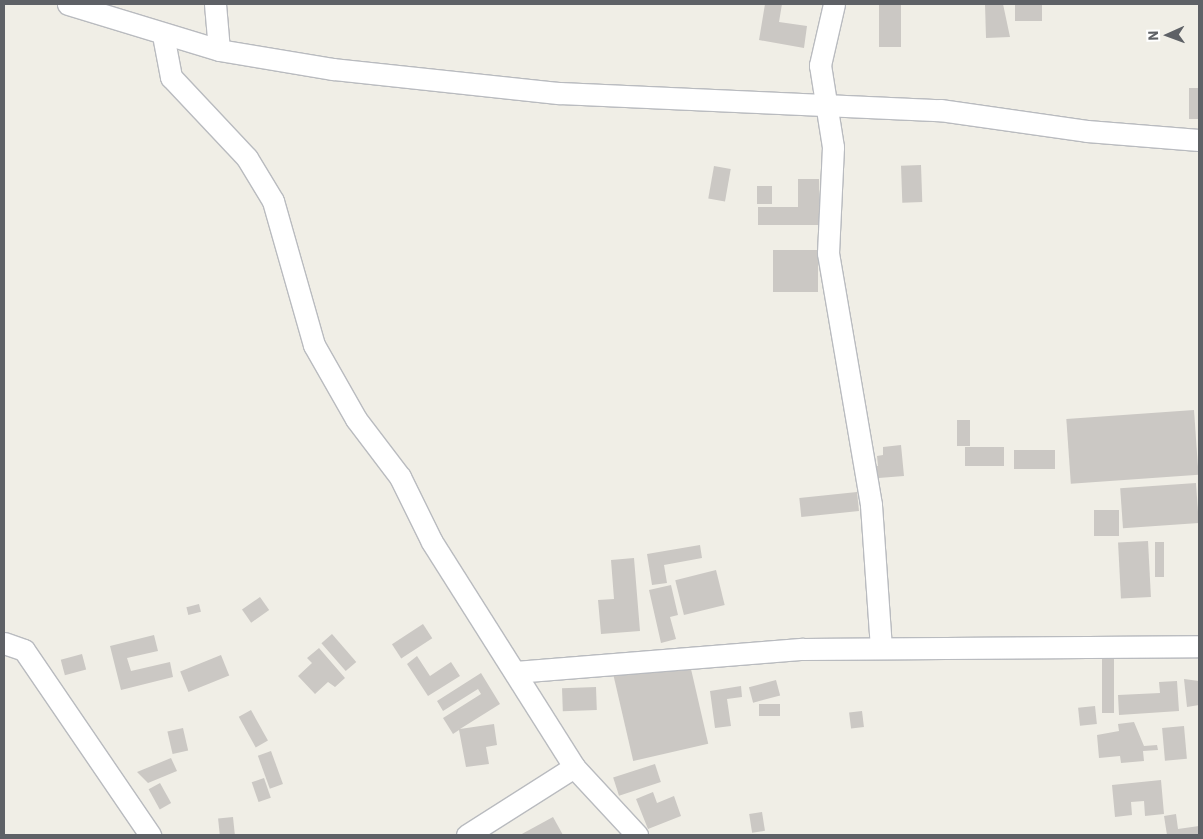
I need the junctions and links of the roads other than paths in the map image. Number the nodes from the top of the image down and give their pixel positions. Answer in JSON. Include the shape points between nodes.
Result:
{"nodes":[{"id":1,"x":68,"y":4,"type":"edge"},
{"id":2,"x":215,"y":4,"type":"edge"},
{"id":3,"x":834,"y":4,"type":"edge"},
{"id":4,"x":163,"y":35,"type":"junction"},
{"id":5,"x":219,"y":50,"type":"junction"},
{"id":6,"x":826,"y":104,"type":"junction"},
{"id":7,"x":1199,"y":140,"type":"edge"},
{"id":8,"x":4,"y":643,"type":"edge"},
{"id":9,"x":1199,"y":646,"type":"edge"},
{"id":10,"x":881,"y":648,"type":"junction"},
{"id":11,"x":515,"y":672,"type":"junction"},
{"id":12,"x":574,"y":767,"type":"junction"},
{"id":13,"x":150,"y":835,"type":"edge"},
{"id":14,"x":467,"y":835,"type":"edge"},
{"id":15,"x":637,"y":835,"type":"edge"}],
"edges":[{"from":1,"to":4,"type":"street"},
{"from":2,"to":5,"type":"street"},
{"from":3,"to":6,"type":"street","via":[[821,52]]},
{"from":4,"to":5,"type":"street"},
{"from":4,"to":11,"type":"street","via":[[172,77],[247,158],[273,202],[314,345],[363,430],[400,478],[432,542]]},
{"from":5,"to":6,"type":"street","via":[[333,69],[559,93]]},
{"from":6,"to":7,"type":"street","via":[[940,110],[1088,131]]},
{"from":6,"to":10,"type":"street","via":[[833,147],[828,253],[832,294],[871,505]]},
{"from":8,"to":13,"type":"street","via":[[24,650]]},
{"from":9,"to":10,"type":"street"},
{"from":10,"to":11,"type":"street","via":[[713,654]]},
{"from":11,"to":12,"type":"street"},
{"from":12,"to":14,"type":"street"},
{"from":12,"to":15,"type":"street"}]}
